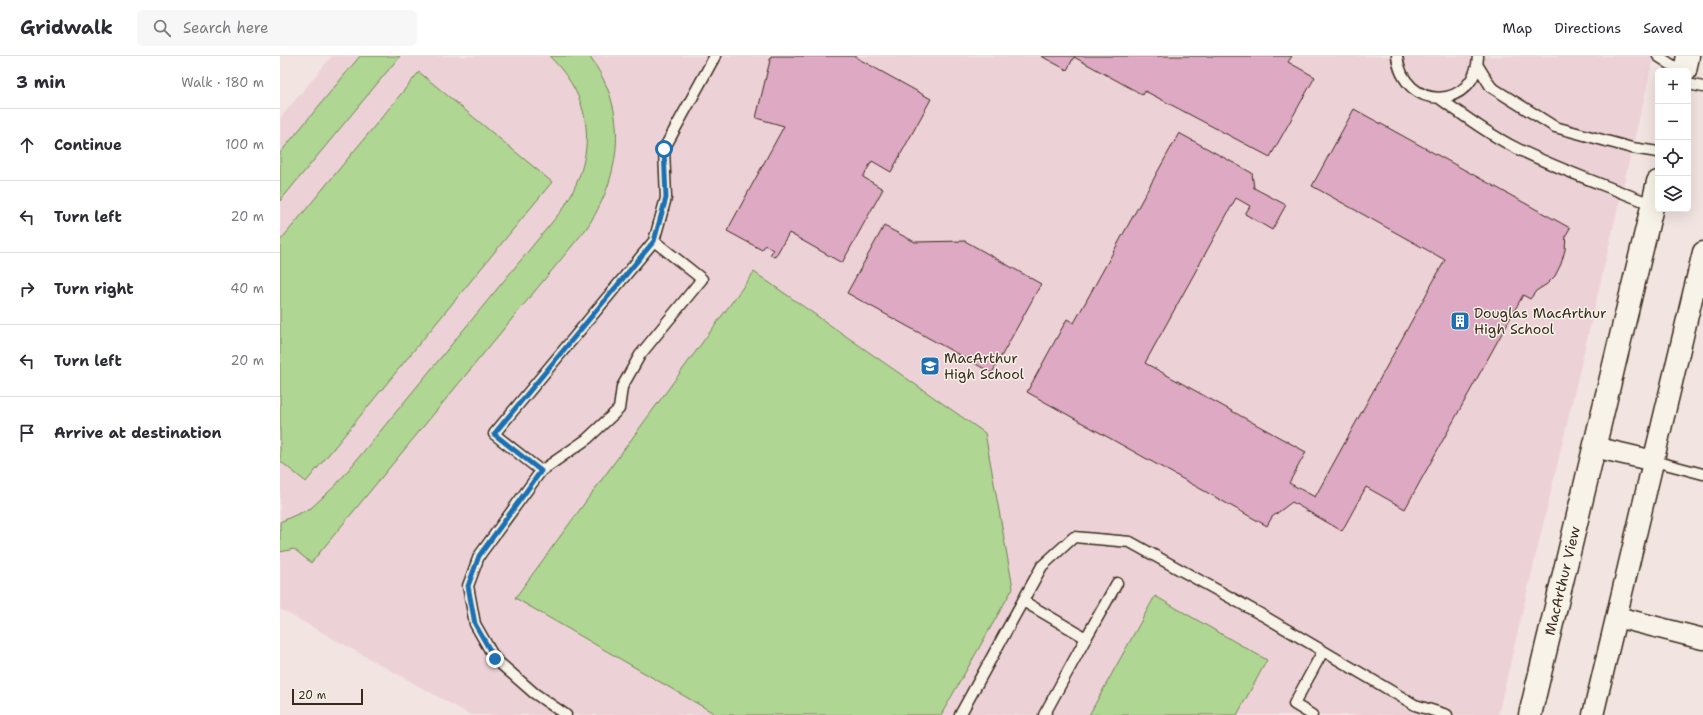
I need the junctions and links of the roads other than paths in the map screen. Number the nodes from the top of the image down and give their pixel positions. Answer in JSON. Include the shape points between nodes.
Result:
{"nodes":[{"id":1,"x":715,"y":56,"type":"edge"},
{"id":2,"x":1397,"y":56,"type":"edge"},
{"id":3,"x":1658,"y":56,"type":"edge"},
{"id":4,"x":1688,"y":56,"type":"edge"},
{"id":5,"x":1478,"y":61,"type":"edge"},
{"id":6,"x":1676,"y":68,"type":"edge"},
{"id":7,"x":1685,"y":68,"type":"edge"},
{"id":8,"x":1691,"y":85,"type":"edge"},
{"id":9,"x":1703,"y":87,"type":"edge"},
{"id":10,"x":1439,"y":98,"type":"junction"},
{"id":11,"x":1655,"y":152,"type":"edge"},
{"id":12,"x":1655,"y":194,"type":"edge"},
{"id":13,"x":1652,"y":205,"type":"junction"},
{"id":14,"x":654,"y":241,"type":"junction"},
{"id":15,"x":1703,"y":252,"type":"edge"},
{"id":16,"x":1697,"y":301,"type":"edge"},
{"id":17,"x":1594,"y":447,"type":"junction"},
{"id":18,"x":1654,"y":461,"type":"junction"},
{"id":19,"x":541,"y":471,"type":"junction"},
{"id":20,"x":1703,"y":474,"type":"edge"},
{"id":21,"x":1116,"y":583,"type":"dead end"},
{"id":22,"x":1023,"y":601,"type":"junction"},
{"id":23,"x":1617,"y":617,"type":"junction"},
{"id":24,"x":1086,"y":638,"type":"junction"},
{"id":25,"x":1703,"y":639,"type":"edge"},
{"id":26,"x":1323,"y":651,"type":"junction"},
{"id":27,"x":566,"y":715,"type":"edge"},
{"id":28,"x":960,"y":715,"type":"edge"},
{"id":29,"x":1044,"y":715,"type":"edge"},
{"id":30,"x":1312,"y":715,"type":"edge"},
{"id":31,"x":1447,"y":715,"type":"edge"},
{"id":32,"x":1530,"y":715,"type":"edge"},
{"id":33,"x":1593,"y":715,"type":"edge"}],
"edges":[{"from":1,"to":14,"type":"lane","via":[[664,149],[666,198]]},
{"from":2,"to":10,"type":"lane","via":[[1398,68],[1413,90],[1425,96]]},
{"from":3,"to":6,"type":"lane"},
{"from":4,"to":7,"type":"street"},
{"from":5,"to":10,"type":"lane","via":[[1473,78],[1464,89],[1452,96]]},
{"from":5,"to":11,"type":"lane","via":[[1491,87],[1555,127],[1632,148]]},
{"from":8,"to":9,"type":"lane"},
{"from":10,"to":13,"type":"lane","via":[[1518,149],[1583,179]]},
{"from":12,"to":13,"type":"street","name":"MacArthur View"},
{"from":13,"to":17,"type":"street","name":"MacArthur View"},
{"from":14,"to":19,"type":"lane","via":[[494,434]]},
{"from":14,"to":19,"type":"lane","via":[[702,279],[640,355],[622,387],[619,409],[587,439]]},
{"from":15,"to":16,"type":"street"},
{"from":16,"to":18,"type":"street"},
{"from":17,"to":18,"type":"street"},
{"from":17,"to":32,"type":"street","name":"MacArthur View"},
{"from":18,"to":20,"type":"lane"},
{"from":18,"to":23,"type":"street"},
{"from":19,"to":27,"type":"lane","via":[[479,556],[468,586],[475,624],[495,659],[534,693]]},
{"from":21,"to":24,"type":"lane"},
{"from":22,"to":24,"type":"lane"},
{"from":22,"to":26,"type":"lane","via":[[1042,566],[1074,537],[1130,542]]},
{"from":22,"to":28,"type":"lane"},
{"from":23,"to":25,"type":"street"},
{"from":23,"to":33,"type":"street"},
{"from":24,"to":29,"type":"lane"},
{"from":26,"to":30,"type":"lane","via":[[1294,704]]},
{"from":26,"to":31,"type":"lane","via":[[1415,705]]}]}
